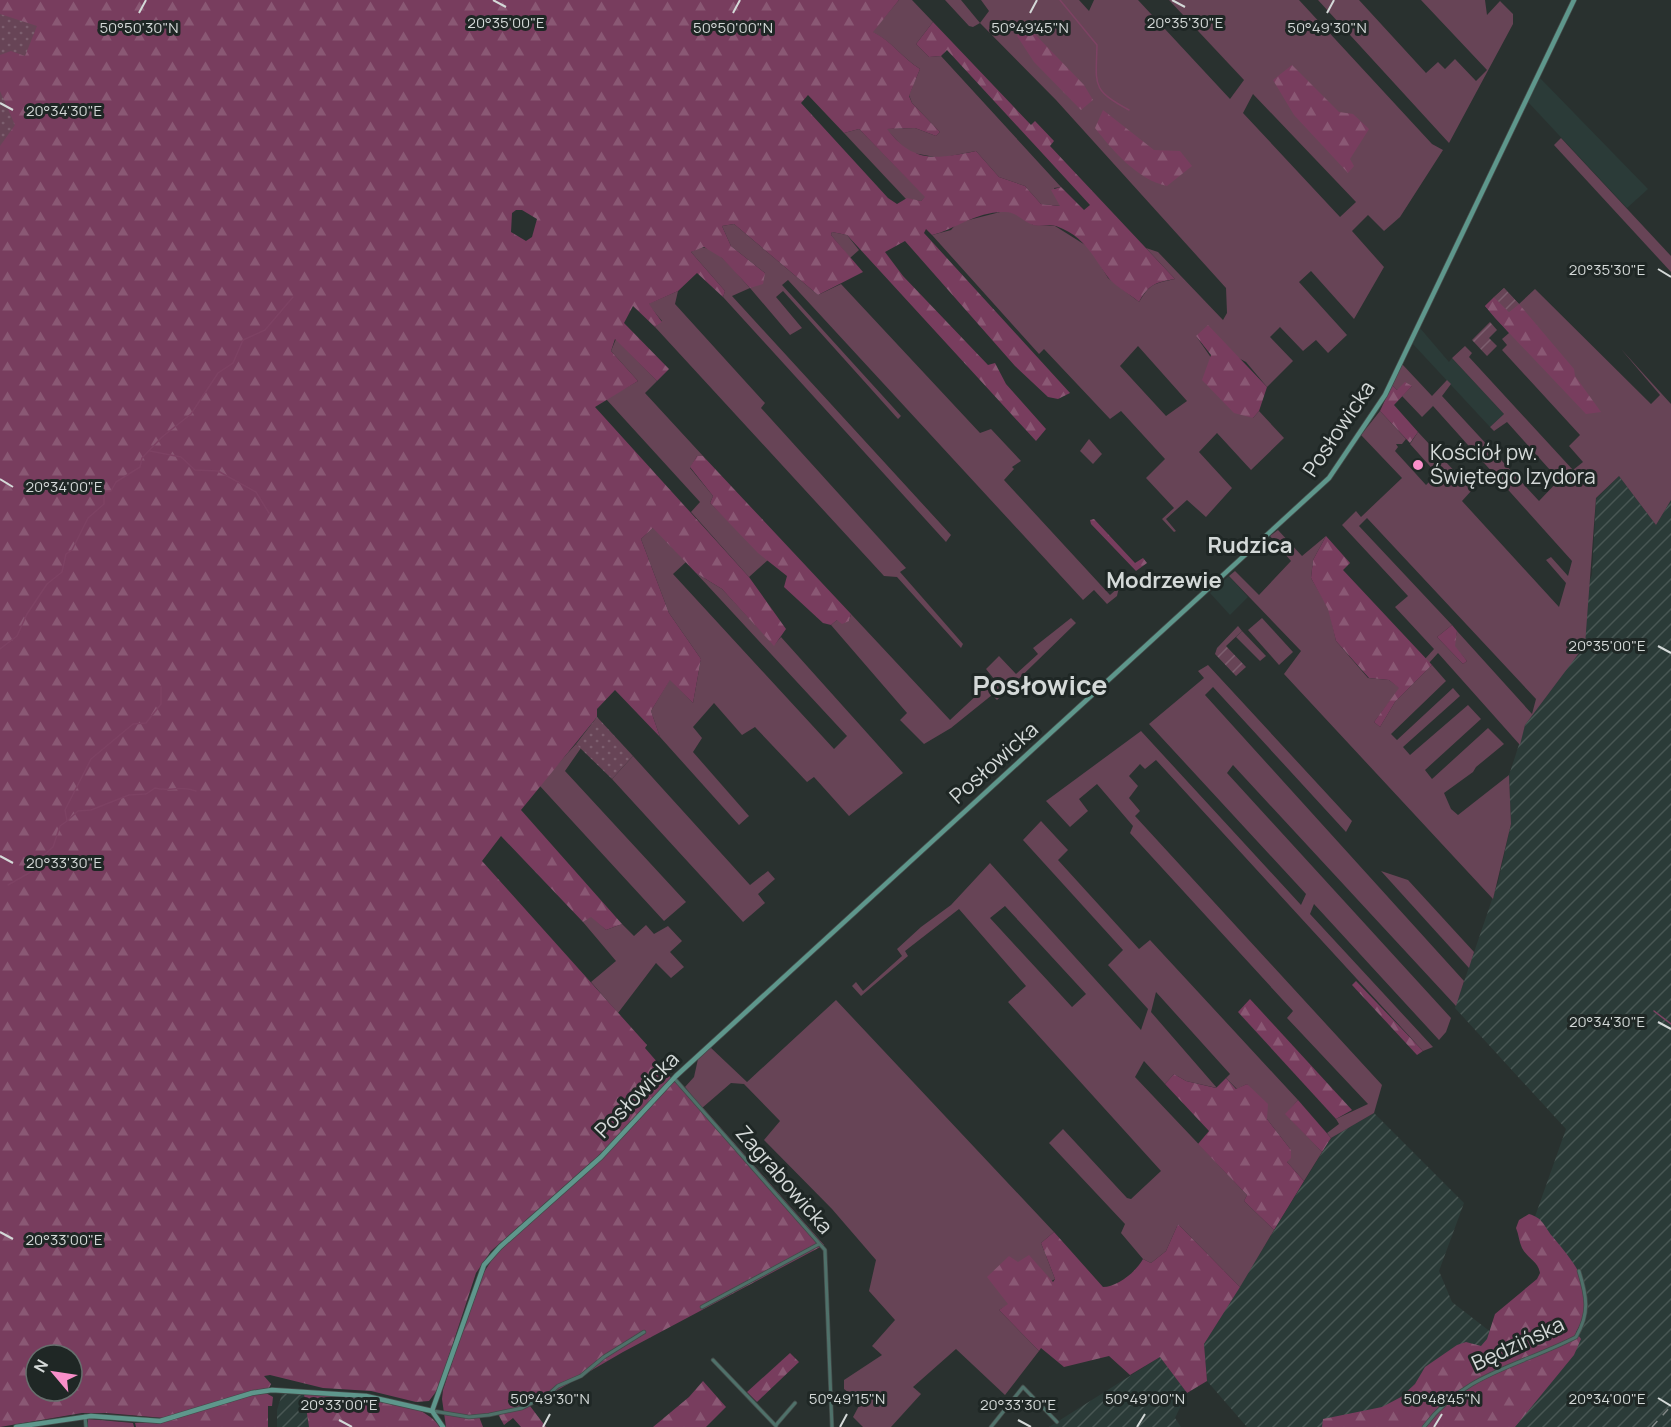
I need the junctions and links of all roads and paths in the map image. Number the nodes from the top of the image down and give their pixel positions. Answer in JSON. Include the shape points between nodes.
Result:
{"nodes":[{"id":1,"x":1575,"y":0,"type":"edge"},
{"id":2,"x":674,"y":1078,"type":"junction"},
{"id":3,"x":819,"y":1244,"type":"junction"},
{"id":4,"x":1579,"y":1271,"type":"dead end"},
{"id":5,"x":702,"y":1307,"type":"dead end"},
{"id":6,"x":644,"y":1332,"type":"dead end"},
{"id":7,"x":713,"y":1360,"type":"dead end"},
{"id":8,"x":795,"y":1403,"type":"dead end"},
{"id":9,"x":432,"y":1411,"type":"junction"},
{"id":10,"x":85,"y":1416,"type":"junction"},
{"id":11,"x":1057,"y":1422,"type":"dead end"},
{"id":12,"x":775,"y":1426,"type":"edge"},
{"id":13,"x":16,"y":1427,"type":"edge"},
{"id":14,"x":86,"y":1427,"type":"edge"},
{"id":15,"x":443,"y":1427,"type":"edge"},
{"id":16,"x":832,"y":1427,"type":"edge"},
{"id":17,"x":991,"y":1427,"type":"edge"},
{"id":18,"x":1424,"y":1427,"type":"edge"}],
"edges":[{"from":1,"to":2,"type":"street","name":"Posłowicka","via":[[1385,395],[1324,483]]},
{"from":2,"to":3,"type":"street","name":"Zagrabowicka"},
{"from":2,"to":9,"type":"street","name":"Posłowicka","via":[[601,1157],[484,1265]]},
{"from":3,"to":5,"type":"street"},
{"from":3,"to":16,"type":"street","name":"Zagrabowicka","via":[[827,1260]]},
{"from":4,"to":18,"type":"street","name":"Będzińska","via":[[1587,1311],[1576,1337],[1480,1377],[1450,1397]]},
{"from":6,"to":9,"type":"street","via":[[581,1377],[522,1408],[469,1417]]},
{"from":7,"to":12,"type":"street"},
{"from":8,"to":12,"type":"street"},
{"from":9,"to":10,"type":"street","via":[[366,1396],[272,1390],[160,1421]]},
{"from":9,"to":15,"type":"street"},
{"from":10,"to":13,"type":"street"},
{"from":10,"to":14,"type":"street"},
{"from":11,"to":17,"type":"street","via":[[1023,1387]]}]}
